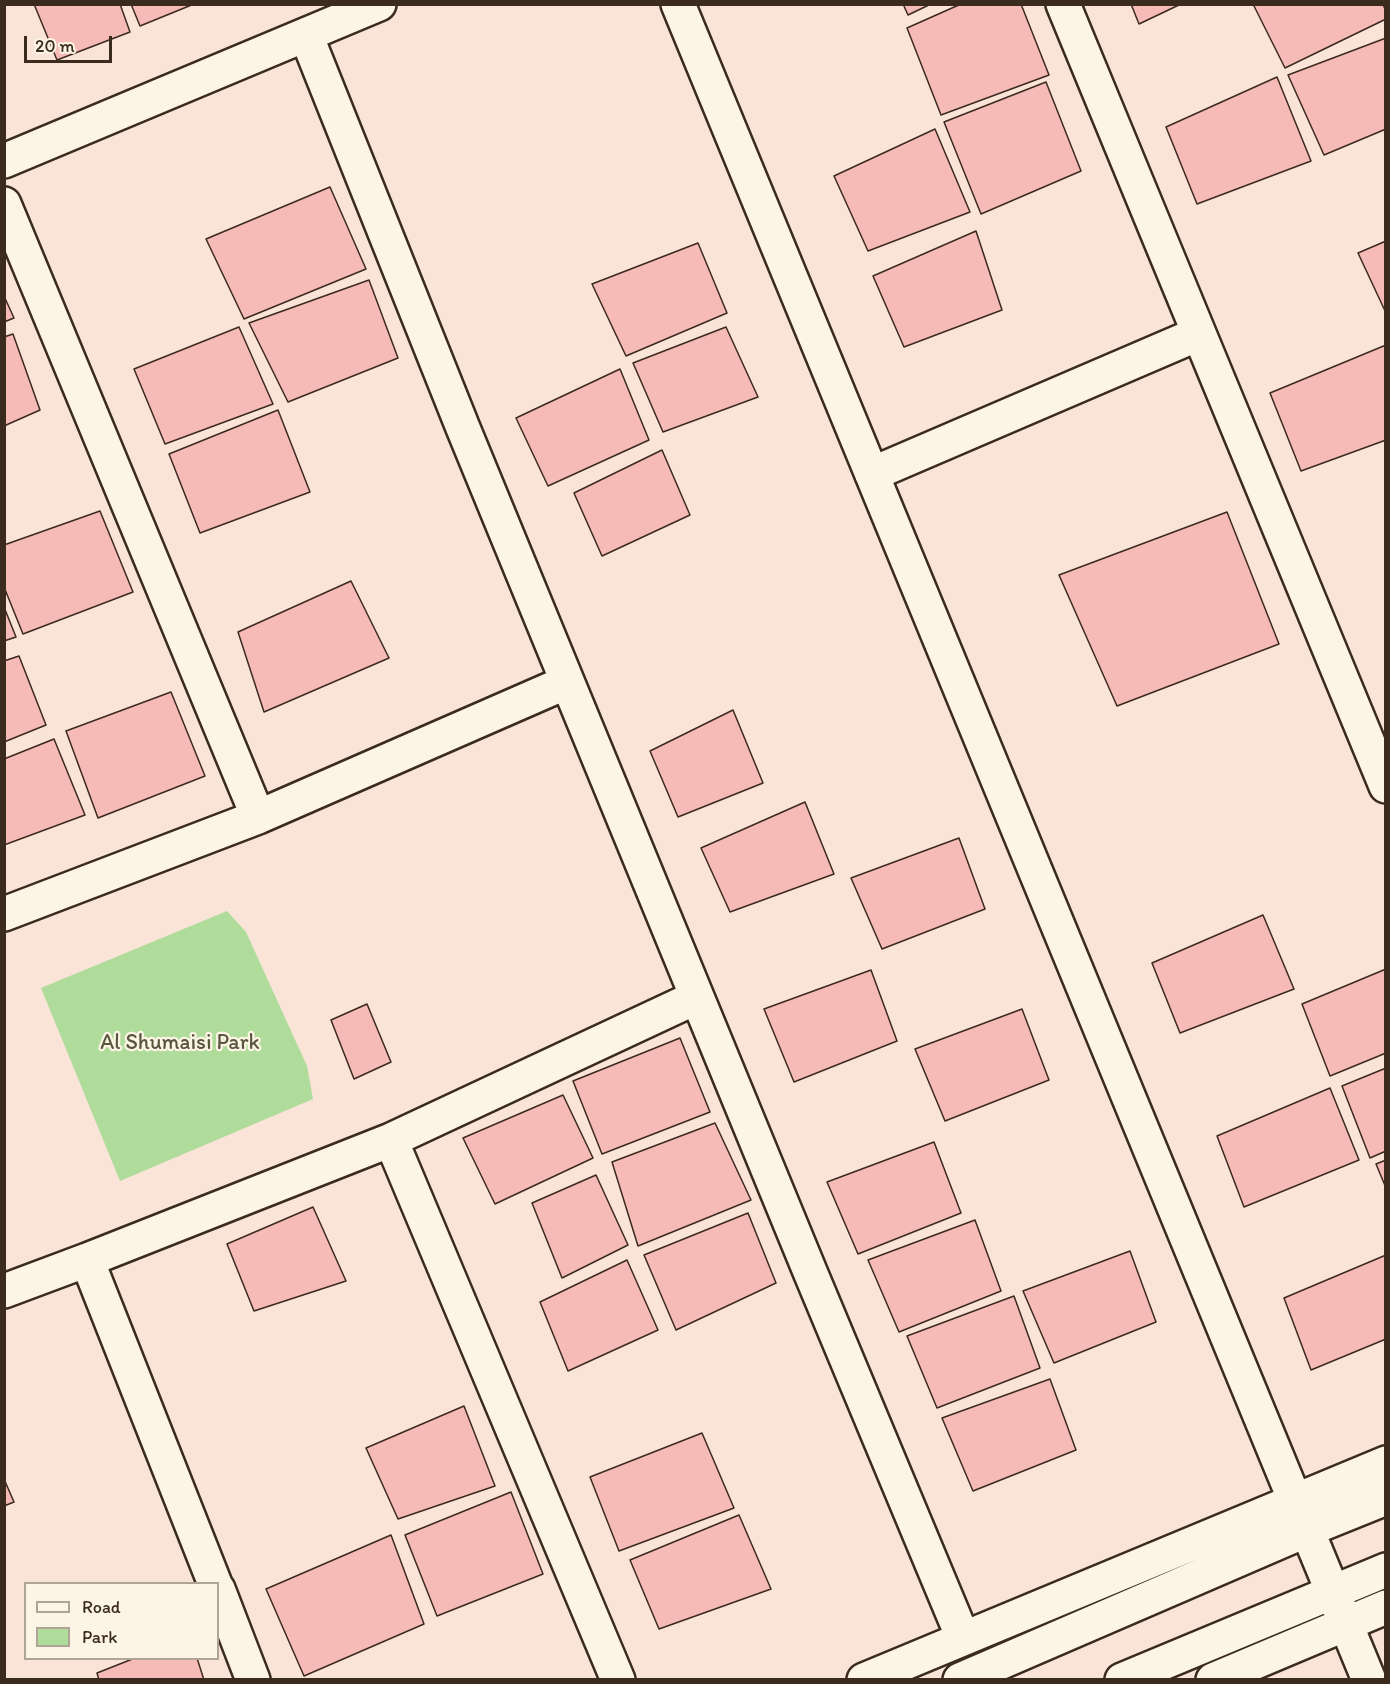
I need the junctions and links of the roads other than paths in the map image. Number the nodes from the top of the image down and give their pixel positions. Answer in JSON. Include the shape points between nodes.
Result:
{"nodes":[{"id":1,"x":379,"y":4,"type":"edge"},
{"id":2,"x":678,"y":4,"type":"edge"},
{"id":3,"x":1064,"y":4,"type":"edge"},
{"id":4,"x":306,"y":35,"type":"junction"},
{"id":5,"x":4,"y":160,"type":"edge"},
{"id":6,"x":4,"y":204,"type":"edge"},
{"id":7,"x":1198,"y":334,"type":"junction"},
{"id":8,"x":872,"y":474,"type":"junction"},
{"id":9,"x":567,"y":682,"type":"junction"},
{"id":10,"x":1386,"y":786,"type":"edge"},
{"id":11,"x":258,"y":817,"type":"junction"},
{"id":12,"x":4,"y":914,"type":"edge"},
{"id":13,"x":697,"y":997,"type":"junction"},
{"id":14,"x":391,"y":1140,"type":"junction"},
{"id":15,"x":87,"y":1260,"type":"junction"},
{"id":16,"x":4,"y":1291,"type":"edge"},
{"id":17,"x":1386,"y":1463,"type":"edge"},
{"id":18,"x":1386,"y":1498,"type":"edge"},
{"id":19,"x":1301,"y":1515,"type":"junction"},
{"id":20,"x":1386,"y":1570,"type":"edge"},
{"id":21,"x":214,"y":1582,"type":"edge"},
{"id":22,"x":219,"y":1592,"type":"edge"},
{"id":23,"x":1333,"y":1592,"type":"junction"},
{"id":24,"x":1386,"y":1607,"type":"edge"},
{"id":25,"x":1346,"y":1623,"type":"junction"},
{"id":26,"x":963,"y":1638,"type":"junction"},
{"id":27,"x":253,"y":1680,"type":"edge"},
{"id":28,"x":618,"y":1680,"type":"edge"},
{"id":29,"x":864,"y":1680,"type":"edge"},
{"id":30,"x":960,"y":1680,"type":"edge"},
{"id":31,"x":1122,"y":1680,"type":"edge"},
{"id":32,"x":1213,"y":1680,"type":"edge"},
{"id":33,"x":1369,"y":1680,"type":"edge"}],
"edges":[{"from":1,"to":4,"type":"street"},
{"from":2,"to":8,"type":"street"},
{"from":3,"to":7,"type":"street"},
{"from":4,"to":5,"type":"street"},
{"from":4,"to":9,"type":"street"},
{"from":6,"to":11,"type":"street"},
{"from":7,"to":8,"type":"street"},
{"from":7,"to":10,"type":"street"},
{"from":8,"to":19,"type":"street"},
{"from":9,"to":11,"type":"street"},
{"from":9,"to":13,"type":"street"},
{"from":11,"to":12,"type":"street"},
{"from":13,"to":14,"type":"street"},
{"from":13,"to":26,"type":"street"},
{"from":14,"to":15,"type":"street"},
{"from":14,"to":28,"type":"street"},
{"from":15,"to":16,"type":"street"},
{"from":15,"to":21,"type":"street"},
{"from":17,"to":19,"type":"street"},
{"from":18,"to":19,"type":"street"},
{"from":19,"to":23,"type":"street"},
{"from":19,"to":26,"type":"street"},
{"from":19,"to":30,"type":"street"},
{"from":20,"to":23,"type":"street"},
{"from":22,"to":27,"type":"street"},
{"from":23,"to":25,"type":"street"},
{"from":23,"to":31,"type":"street"},
{"from":24,"to":25,"type":"street"},
{"from":25,"to":32,"type":"street"},
{"from":25,"to":33,"type":"street"},
{"from":26,"to":29,"type":"street"}]}
